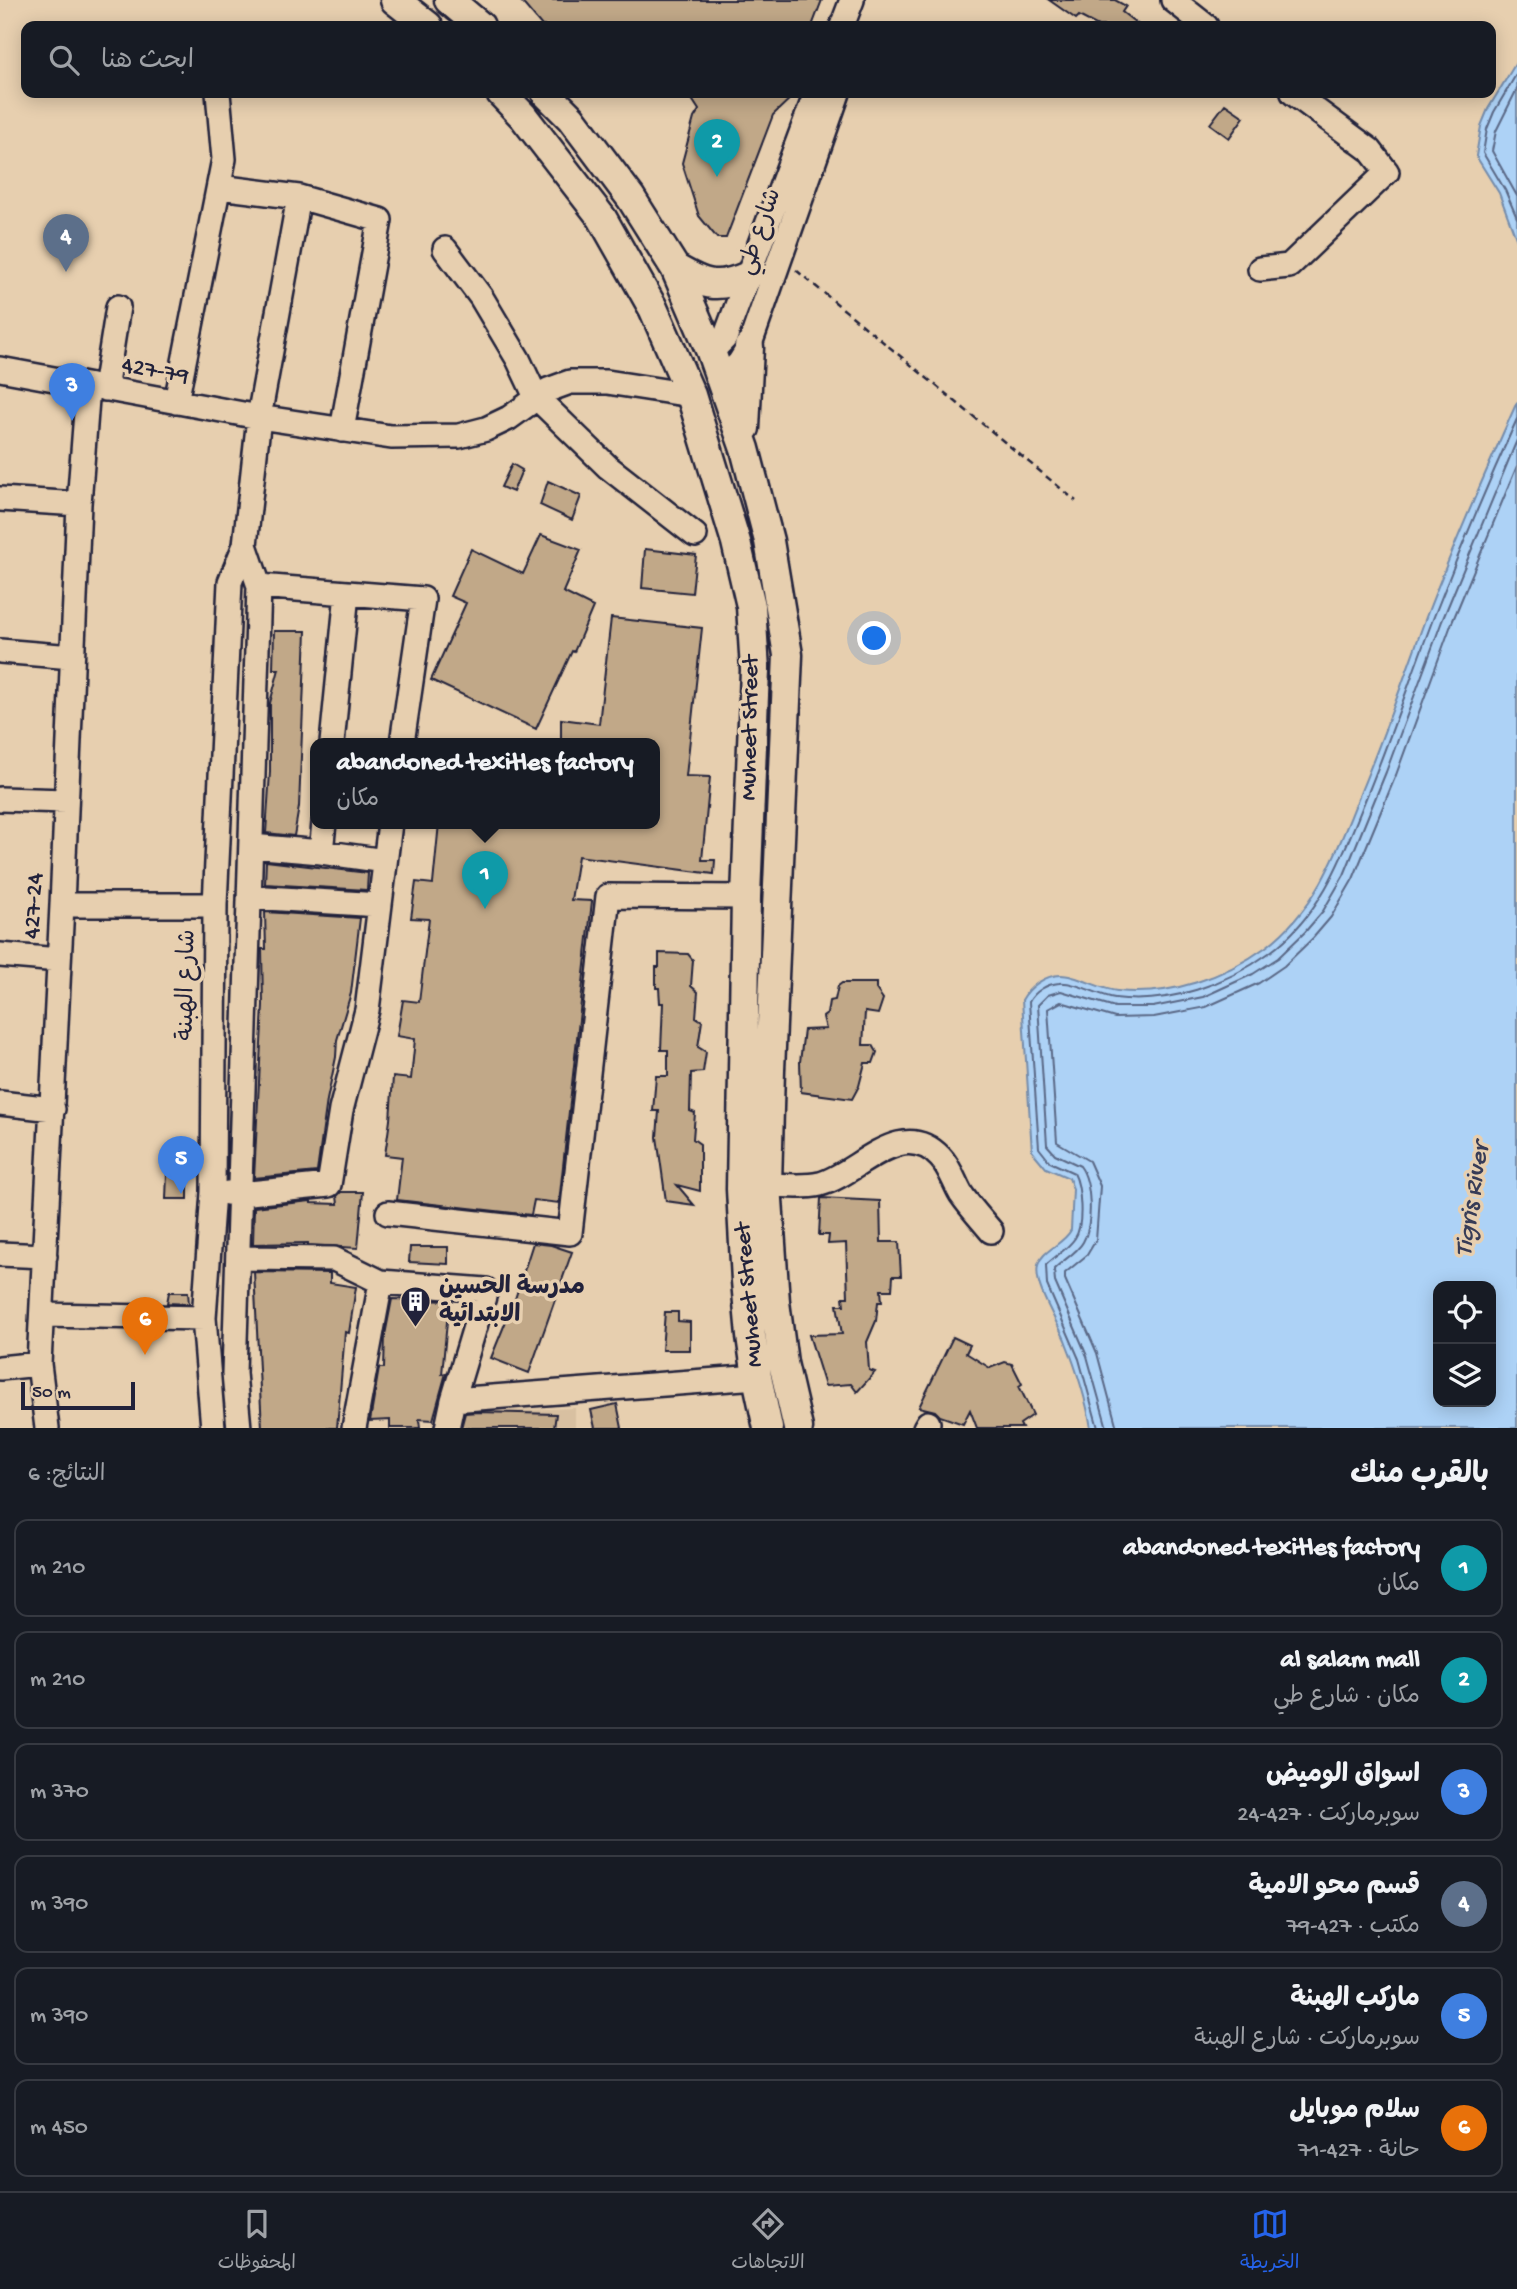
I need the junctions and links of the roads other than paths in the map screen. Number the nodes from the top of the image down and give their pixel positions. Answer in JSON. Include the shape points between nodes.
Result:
{"nodes":[{"id":1,"x":394,"y":0,"type":"edge"},
{"id":2,"x":449,"y":0,"type":"edge"},
{"id":3,"x":852,"y":0,"type":"edge"},
{"id":4,"x":866,"y":0,"type":"edge"},
{"id":5,"x":1173,"y":0,"type":"edge"},
{"id":6,"x":421,"y":21,"type":"edge"},
{"id":7,"x":474,"y":21,"type":"edge"},
{"id":8,"x":844,"y":21,"type":"edge"},
{"id":9,"x":860,"y":21,"type":"edge"},
{"id":10,"x":1200,"y":21,"type":"edge"},
{"id":11,"x":218,"y":98,"type":"edge"},
{"id":12,"x":505,"y":98,"type":"edge"},
{"id":13,"x":551,"y":98,"type":"edge"},
{"id":14,"x":814,"y":98,"type":"edge"},
{"id":15,"x":836,"y":98,"type":"edge"},
{"id":16,"x":1300,"y":98,"type":"edge"},
{"id":17,"x":219,"y":187,"type":"junction"},
{"id":18,"x":299,"y":197,"type":"junction"},
{"id":19,"x":444,"y":249,"type":"dead end"},
{"id":20,"x":675,"y":268,"type":"junction"},
{"id":21,"x":1260,"y":269,"type":"dead end"},
{"id":22,"x":748,"y":276,"type":"junction"},
{"id":23,"x":118,"y":307,"type":"dead end"},
{"id":24,"x":671,"y":347,"type":"junction"},
{"id":25,"x":749,"y":347,"type":"junction"},
{"id":26,"x":0,"y":369,"type":"edge"},
{"id":27,"x":706,"y":378,"type":"junction"},
{"id":28,"x":96,"y":388,"type":"junction"},
{"id":29,"x":536,"y":397,"type":"junction"},
{"id":30,"x":176,"y":402,"type":"junction"},
{"id":31,"x":259,"y":417,"type":"junction"},
{"id":32,"x":342,"y":430,"type":"junction"},
{"id":33,"x":745,"y":449,"type":"junction"},
{"id":34,"x":0,"y":499,"type":"edge"},
{"id":35,"x":79,"y":504,"type":"junction"},
{"id":36,"x":695,"y":535,"type":"dead end"},
{"id":37,"x":245,"y":545,"type":"junction"},
{"id":38,"x":259,"y":586,"type":"junction"},
{"id":39,"x":347,"y":593,"type":"junction"},
{"id":40,"x":0,"y":651,"type":"edge"},
{"id":41,"x":72,"y":657,"type":"junction"},
{"id":42,"x":332,"y":738,"type":"edge"},
{"id":43,"x":403,"y":738,"type":"edge"},
{"id":44,"x":0,"y":799,"type":"edge"},
{"id":45,"x":66,"y":801,"type":"junction"},
{"id":46,"x":323,"y":829,"type":"edge"},
{"id":47,"x":389,"y":829,"type":"edge"},
{"id":48,"x":251,"y":846,"type":"junction"},
{"id":49,"x":321,"y":852,"type":"junction"},
{"id":50,"x":385,"y":861,"type":"junction"},
{"id":51,"x":250,"y":897,"type":"junction"},
{"id":52,"x":746,"y":897,"type":"junction"},
{"id":53,"x":62,"y":905,"type":"junction"},
{"id":54,"x":215,"y":905,"type":"junction"},
{"id":55,"x":380,"y":905,"type":"junction"},
{"id":56,"x":0,"y":955,"type":"edge"},
{"id":57,"x":59,"y":960,"type":"junction"},
{"id":58,"x":0,"y":1103,"type":"edge"},
{"id":59,"x":53,"y":1109,"type":"junction"},
{"id":60,"x":767,"y":1185,"type":"junction"},
{"id":61,"x":213,"y":1192,"type":"junction"},
{"id":62,"x":240,"y":1194,"type":"junction"},
{"id":63,"x":388,"y":1213,"type":"dead end"},
{"id":64,"x":991,"y":1231,"type":"dead end"},
{"id":65,"x":0,"y":1254,"type":"edge"},
{"id":66,"x":45,"y":1256,"type":"junction"},
{"id":67,"x":238,"y":1258,"type":"junction"},
{"id":68,"x":382,"y":1282,"type":"junction"},
{"id":69,"x":42,"y":1315,"type":"junction"},
{"id":70,"x":204,"y":1318,"type":"junction"},
{"id":71,"x":39,"y":1364,"type":"junction"},
{"id":72,"x":0,"y":1368,"type":"edge"},
{"id":73,"x":757,"y":1377,"type":"junction"},
{"id":74,"x":453,"y":1400,"type":"junction"},
{"id":75,"x":47,"y":1428,"type":"edge"},
{"id":76,"x":212,"y":1428,"type":"edge"},
{"id":77,"x":239,"y":1428,"type":"edge"},
{"id":78,"x":354,"y":1428,"type":"edge"},
{"id":79,"x":447,"y":1428,"type":"edge"},
{"id":80,"x":768,"y":1428,"type":"edge"},
{"id":81,"x":798,"y":1428,"type":"edge"}],
"edges":[{"from":1,"to":6,"type":"main road"},
{"from":2,"to":7,"type":"main road"},
{"from":3,"to":8,"type":"street"},
{"from":4,"to":9,"type":"street"},
{"from":5,"to":10,"type":"street"},
{"from":11,"to":17,"type":"street","via":[[224,159]]},
{"from":12,"to":24,"type":"main road","name":"Muheet Street","via":[[603,218]]},
{"from":13,"to":20,"type":"main road","name":"Muheet Street","via":[[631,198]]},
{"from":14,"to":22,"type":"street","name":"شارع طي"},
{"from":15,"to":25,"type":"street","name":"شارع طي"},
{"from":16,"to":21,"type":"street","via":[[1370,150],[1387,172],[1289,266]]},
{"from":17,"to":18,"type":"street"},
{"from":17,"to":30,"type":"street"},
{"from":18,"to":31,"type":"street","name":"شارع الهبنة"},
{"from":18,"to":32,"type":"street","via":[[380,220]]},
{"from":19,"to":29,"type":"street","via":[[481,297]]},
{"from":20,"to":22,"type":"main road","via":[[713,285],[729,285]]},
{"from":20,"to":27,"type":"main road","name":"Muheet Street"},
{"from":22,"to":27,"type":"street","name":"شارع طي"},
{"from":23,"to":28,"type":"street","name":"427-24"},
{"from":24,"to":27,"type":"main road","name":"Muheet Street"},
{"from":24,"to":27,"type":"main road","via":[[697,341]]},
{"from":25,"to":27,"type":"street","name":"شارع طي","via":[[739,363]]},
{"from":25,"to":33,"type":"main road"},
{"from":26,"to":28,"type":"street","name":"427-79"},
{"from":27,"to":29,"type":"street","name":"427-79","via":[[559,384]]},
{"from":27,"to":33,"type":"main road","name":"Muheet Street"},
{"from":27,"to":52,"type":"main road","name":"Muheet Street","via":[[751,606],[755,670]]},
{"from":28,"to":30,"type":"street","name":"427-79"},
{"from":28,"to":35,"type":"street","name":"427-24"},
{"from":29,"to":32,"type":"street","name":"427-79","via":[[509,418],[459,436],[391,437]]},
{"from":29,"to":36,"type":"street","via":[[608,467]]},
{"from":30,"to":31,"type":"street","name":"427-79"},
{"from":31,"to":32,"type":"street","name":"427-79"},
{"from":31,"to":37,"type":"street","name":"شارع الهبنة"},
{"from":33,"to":60,"type":"main road","name":"Muheet Street","via":[[769,541],[788,655]]},
{"from":34,"to":35,"type":"street"},
{"from":35,"to":41,"type":"street","name":"427-24"},
{"from":37,"to":38,"type":"street","name":"شارع الهبنة"},
{"from":37,"to":54,"type":"street","name":"شارع الهبنة","via":[[230,582]]},
{"from":38,"to":39,"type":"street"},
{"from":38,"to":48,"type":"street","name":"شارع الهبنة"},
{"from":39,"to":42,"type":"street"},
{"from":39,"to":43,"type":"street","via":[[423,599]]},
{"from":40,"to":41,"type":"street"},
{"from":41,"to":45,"type":"street","name":"427-24"},
{"from":44,"to":45,"type":"street"},
{"from":45,"to":53,"type":"street","name":"427-24"},
{"from":46,"to":49,"type":"street"},
{"from":47,"to":50,"type":"street"},
{"from":48,"to":49,"type":"street"},
{"from":48,"to":51,"type":"street","name":"شارع الهبنة"},
{"from":49,"to":50,"type":"street"},
{"from":50,"to":55,"type":"street"},
{"from":51,"to":55,"type":"street"},
{"from":51,"to":62,"type":"street","name":"شارع الهبنة"},
{"from":52,"to":63,"type":"street","via":[[608,896],[570,1234]]},
{"from":52,"to":73,"type":"main road","name":"Muheet Street","via":[[741,1189]]},
{"from":53,"to":54,"type":"street"},
{"from":53,"to":57,"type":"street","name":"427-24"},
{"from":54,"to":61,"type":"street","name":"شارع الهبنة"},
{"from":55,"to":62,"type":"street","via":[[367,1010],[341,1110],[329,1185]]},
{"from":56,"to":57,"type":"street"},
{"from":57,"to":59,"type":"street","name":"427-24"},
{"from":58,"to":59,"type":"street"},
{"from":59,"to":66,"type":"street","name":"427-24"},
{"from":60,"to":64,"type":"street","via":[[820,1184],[891,1145],[918,1144],[941,1157],[967,1202]]},
{"from":60,"to":81,"type":"main road","name":"Muheet Street","via":[[780,1339]]},
{"from":61,"to":62,"type":"street"},
{"from":61,"to":70,"type":"street","name":"شارع الهبنة"},
{"from":62,"to":67,"type":"street","name":"شارع الهبنة"},
{"from":65,"to":66,"type":"street"},
{"from":66,"to":69,"type":"street","name":"427-24"},
{"from":67,"to":68,"type":"street","via":[[334,1259]]},
{"from":67,"to":77,"type":"street","name":"شارع الهبنة","via":[[234,1373]]},
{"from":68,"to":74,"type":"street","via":[[486,1290]]},
{"from":68,"to":78,"type":"street"},
{"from":69,"to":70,"type":"street"},
{"from":69,"to":71,"type":"street","name":"427-24"},
{"from":70,"to":76,"type":"street","name":"شارع الهبنة"},
{"from":71,"to":72,"type":"street"},
{"from":71,"to":75,"type":"street","name":"427-24"},
{"from":73,"to":74,"type":"street"},
{"from":73,"to":80,"type":"main road","name":"Muheet Street"},
{"from":74,"to":79,"type":"street"}]}
